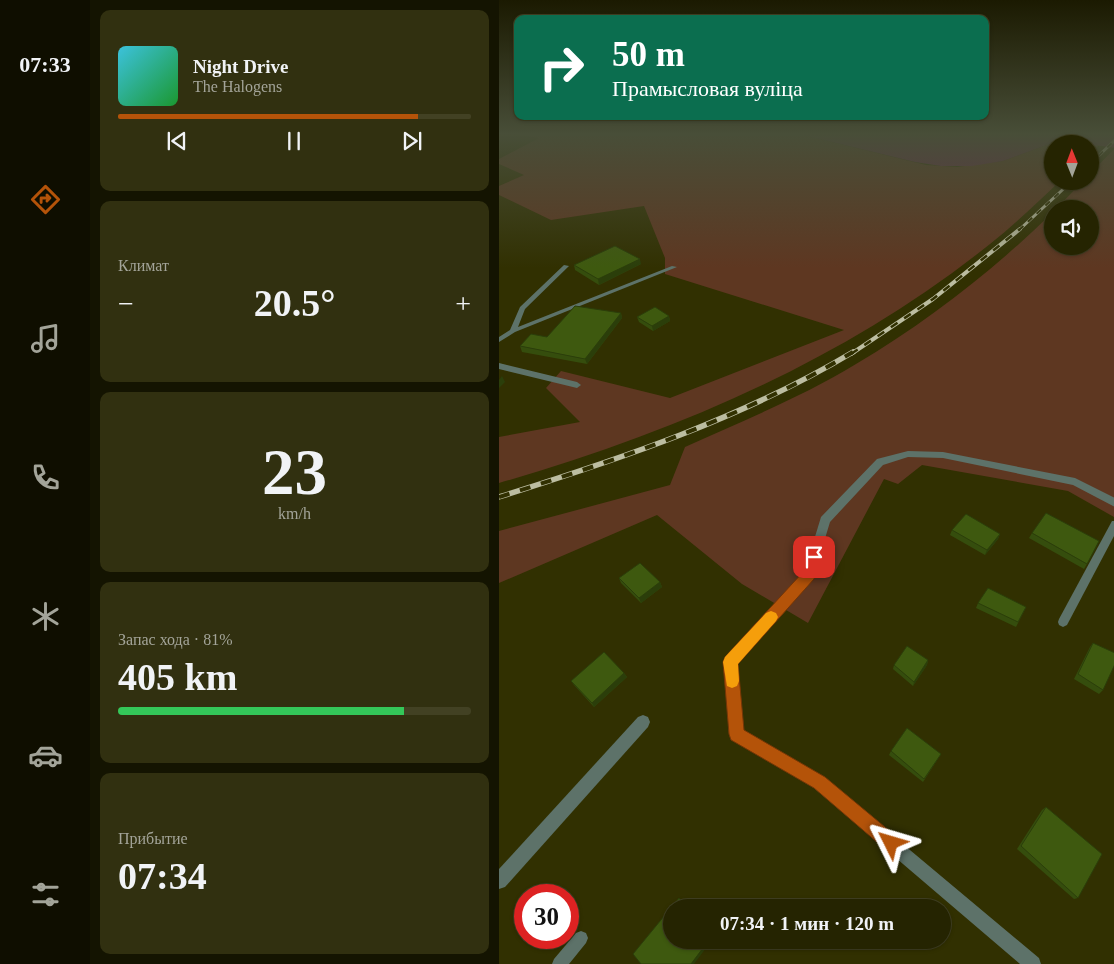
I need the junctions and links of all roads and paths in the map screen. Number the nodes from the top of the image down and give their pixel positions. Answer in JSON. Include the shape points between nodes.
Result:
{"nodes":[{"id":1,"x":566,"y":266,"type":"dead end"},
{"id":2,"x":674,"y":267,"type":"dead end"},
{"id":3,"x":513,"y":331,"type":"junction"},
{"id":4,"x":499,"y":340,"type":"edge"},
{"id":5,"x":499,"y":366,"type":"edge"},
{"id":6,"x":577,"y":385,"type":"dead end"},
{"id":7,"x":1114,"y":503,"type":"edge"},
{"id":8,"x":1114,"y":524,"type":"edge"},
{"id":9,"x":1063,"y":622,"type":"dead end"},
{"id":10,"x":643,"y":722,"type":"dead end"},
{"id":11,"x":499,"y":881,"type":"edge"},
{"id":12,"x":581,"y":938,"type":"dead end"},
{"id":13,"x":559,"y":964,"type":"edge"},
{"id":14,"x":1033,"y":964,"type":"edge"}],
"edges":[{"from":1,"to":3,"type":"lane","via":[[522,308]]},
{"from":2,"to":3,"type":"lane"},
{"from":3,"to":4,"type":"lane"},
{"from":5,"to":6,"type":"street"},
{"from":7,"to":14,"type":"street","via":[[1075,482],[943,455],[908,454],[880,462],[825,520],[809,575],[730,662],[736,734],[819,783]]},
{"from":8,"to":9,"type":"lane"},
{"from":10,"to":11,"type":"street"},
{"from":12,"to":13,"type":"lane"}]}
